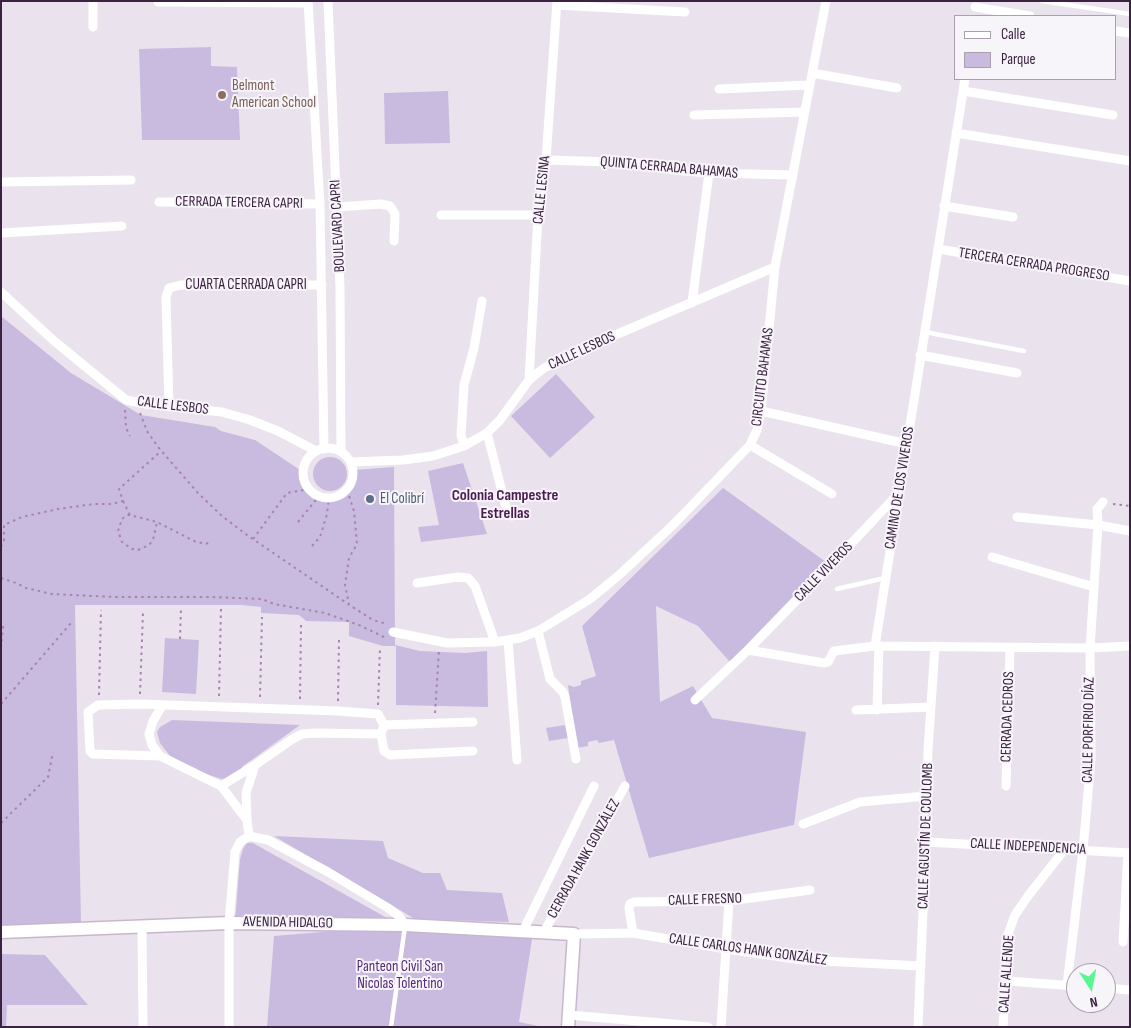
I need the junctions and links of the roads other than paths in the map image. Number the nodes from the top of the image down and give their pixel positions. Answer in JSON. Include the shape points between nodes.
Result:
{"nodes":[{"id":1,"x":93,"y":1,"type":"edge"},
{"id":2,"x":328,"y":1,"type":"edge"},
{"id":3,"x":826,"y":1,"type":"edge"},
{"id":4,"x":1042,"y":1,"type":"edge"},
{"id":5,"x":158,"y":2,"type":"edge"},
{"id":6,"x":308,"y":2,"type":"edge"},
{"id":7,"x":557,"y":3,"type":"edge"},
{"id":8,"x":975,"y":8,"type":"edge"},
{"id":9,"x":1130,"y":8,"type":"edge"},
{"id":10,"x":685,"y":12,"type":"dead end"},
{"id":11,"x":1124,"y":13,"type":"junction"},
{"id":12,"x":1130,"y":14,"type":"edge"},
{"id":13,"x":1023,"y":15,"type":"edge"},
{"id":14,"x":93,"y":27,"type":"dead end"},
{"id":15,"x":1116,"y":31,"type":"edge"},
{"id":16,"x":1130,"y":33,"type":"edge"},
{"id":17,"x":812,"y":73,"type":"junction"},
{"id":18,"x":965,"y":80,"type":"edge"},
{"id":19,"x":809,"y":85,"type":"junction"},
{"id":20,"x":897,"y":88,"type":"dead end"},
{"id":21,"x":719,"y":89,"type":"dead end"},
{"id":22,"x":963,"y":91,"type":"junction"},
{"id":23,"x":804,"y":112,"type":"junction"},
{"id":24,"x":694,"y":115,"type":"dead end"},
{"id":25,"x":1113,"y":115,"type":"dead end"},
{"id":26,"x":956,"y":133,"type":"junction"},
{"id":27,"x":546,"y":160,"type":"junction"},
{"id":28,"x":1130,"y":161,"type":"edge"},
{"id":29,"x":709,"y":173,"type":"junction"},
{"id":30,"x":793,"y":176,"type":"junction"},
{"id":31,"x":131,"y":180,"type":"dead end"},
{"id":32,"x":1,"y":182,"type":"edge"},
{"id":33,"x":159,"y":202,"type":"dead end"},
{"id":34,"x":320,"y":204,"type":"junction"},
{"id":35,"x":944,"y":206,"type":"junction"},
{"id":36,"x":337,"y":207,"type":"junction"},
{"id":37,"x":441,"y":215,"type":"dead end"},
{"id":38,"x":538,"y":215,"type":"junction"},
{"id":39,"x":1013,"y":217,"type":"dead end"},
{"id":40,"x":122,"y":226,"type":"dead end"},
{"id":41,"x":1,"y":233,"type":"edge"},
{"id":42,"x":394,"y":241,"type":"dead end"},
{"id":43,"x":938,"y":249,"type":"junction"},
{"id":44,"x":775,"y":267,"type":"junction"},
{"id":45,"x":1130,"y":281,"type":"edge"},
{"id":46,"x":322,"y":285,"type":"junction"},
{"id":47,"x":1,"y":292,"type":"edge"},
{"id":48,"x":482,"y":301,"type":"dead end"},
{"id":49,"x":692,"y":303,"type":"junction"},
{"id":50,"x":925,"y":332,"type":"junction"},
{"id":51,"x":1024,"y":350,"type":"dead end"},
{"id":52,"x":920,"y":356,"type":"junction"},
{"id":53,"x":1017,"y":373,"type":"dead end"},
{"id":54,"x":529,"y":380,"type":"junction"},
{"id":55,"x":169,"y":407,"type":"junction"},
{"id":56,"x":761,"y":411,"type":"junction"},
{"id":57,"x":487,"y":433,"type":"junction"},
{"id":58,"x":907,"y":444,"type":"junction"},
{"id":59,"x":750,"y":445,"type":"junction"},
{"id":60,"x":464,"y":446,"type":"junction"},
{"id":61,"x":320,"y":450,"type":"junction"},
{"id":62,"x":341,"y":451,"type":"junction"},
{"id":63,"x":351,"y":462,"type":"junction"},
{"id":64,"x":898,"y":492,"type":"junction"},
{"id":65,"x":832,"y":494,"type":"dead end"},
{"id":66,"x":1103,"y":502,"type":"road end"},
{"id":67,"x":523,"y":513,"type":"dead end"},
{"id":68,"x":1017,"y":517,"type":"dead end"},
{"id":69,"x":1098,"y":525,"type":"junction"},
{"id":70,"x":1130,"y":531,"type":"edge"},
{"id":71,"x":992,"y":557,"type":"dead end"},
{"id":72,"x":885,"y":578,"type":"junction"},
{"id":73,"x":417,"y":583,"type":"dead end"},
{"id":74,"x":1094,"y":587,"type":"junction"},
{"id":75,"x":837,"y":589,"type":"dead end"},
{"id":76,"x":538,"y":631,"type":"junction"},
{"id":77,"x":393,"y":632,"type":"road end"},
{"id":78,"x":508,"y":640,"type":"junction"},
{"id":79,"x":495,"y":642,"type":"junction"},
{"id":80,"x":877,"y":646,"type":"junction"},
{"id":81,"x":935,"y":646,"type":"junction"},
{"id":82,"x":1130,"y":646,"type":"edge"},
{"id":83,"x":1010,"y":648,"type":"junction"},
{"id":84,"x":1090,"y":648,"type":"junction"},
{"id":85,"x":748,"y":650,"type":"junction"},
{"id":86,"x":695,"y":700,"type":"dead end"},
{"id":87,"x":162,"y":706,"type":"junction"},
{"id":88,"x":931,"y":707,"type":"junction"},
{"id":89,"x":856,"y":710,"type":"dead end"},
{"id":90,"x":877,"y":710,"type":"junction"},
{"id":91,"x":473,"y":722,"type":"dead end"},
{"id":92,"x":384,"y":724,"type":"junction"},
{"id":93,"x":381,"y":734,"type":"junction"},
{"id":94,"x":473,"y":751,"type":"dead end"},
{"id":95,"x":160,"y":756,"type":"junction"},
{"id":96,"x":576,"y":759,"type":"dead end"},
{"id":97,"x":517,"y":760,"type":"dead end"},
{"id":98,"x":255,"y":765,"type":"junction"},
{"id":99,"x":221,"y":786,"type":"junction"},
{"id":100,"x":594,"y":786,"type":"dead end"},
{"id":101,"x":625,"y":786,"type":"dead end"},
{"id":102,"x":1006,"y":786,"type":"dead end"},
{"id":103,"x":927,"y":796,"type":"junction"},
{"id":104,"x":247,"y":820,"type":"junction"},
{"id":105,"x":803,"y":824,"type":"dead end"},
{"id":106,"x":249,"y":836,"type":"junction"},
{"id":107,"x":926,"y":842,"type":"junction"},
{"id":108,"x":1065,"y":849,"type":"junction"},
{"id":109,"x":1083,"y":850,"type":"junction"},
{"id":110,"x":1129,"y":853,"type":"edge"},
{"id":111,"x":810,"y":890,"type":"dead end"},
{"id":112,"x":729,"y":901,"type":"junction"},
{"id":113,"x":229,"y":923,"type":"junction"},
{"id":114,"x":405,"y":925,"type":"junction"},
{"id":115,"x":142,"y":927,"type":"junction"},
{"id":116,"x":523,"y":931,"type":"junction"},
{"id":117,"x":1,"y":932,"type":"edge"},
{"id":118,"x":544,"y":932,"type":"junction"},
{"id":119,"x":634,"y":933,"type":"junction"},
{"id":120,"x":574,"y":934,"type":"junction"},
{"id":121,"x":1123,"y":942,"type":"dead end"},
{"id":122,"x":726,"y":949,"type":"junction"},
{"id":123,"x":1073,"y":963,"type":"edge"},
{"id":124,"x":922,"y":966,"type":"junction"},
{"id":125,"x":1007,"y":981,"type":"junction"},
{"id":126,"x":1066,"y":986,"type":"edge"},
{"id":127,"x":1116,"y":989,"type":"edge"},
{"id":128,"x":1130,"y":990,"type":"edge"},
{"id":129,"x":568,"y":1021,"type":"edge"},
{"id":130,"x":143,"y":1027,"type":"edge"},
{"id":131,"x":229,"y":1027,"type":"edge"},
{"id":132,"x":391,"y":1027,"type":"edge"},
{"id":133,"x":708,"y":1027,"type":"edge"},
{"id":134,"x":721,"y":1027,"type":"edge"},
{"id":135,"x":918,"y":1027,"type":"edge"},
{"id":136,"x":1003,"y":1027,"type":"edge"}],
"edges":[{"from":1,"to":14,"type":"street"},
{"from":2,"to":36,"type":"street","name":"BOULEVARD CAPRI"},
{"from":3,"to":17,"type":"street","name":"CIRCUITO BAHAMAS"},
{"from":4,"to":11,"type":"lane"},
{"from":5,"to":6,"type":"street"},
{"from":6,"to":34,"type":"street","name":"BOULEVARD CAPRI"},
{"from":7,"to":10,"type":"street"},
{"from":7,"to":27,"type":"street","name":"CALLE LESINA"},
{"from":8,"to":13,"type":"street"},
{"from":9,"to":11,"type":"lane"},
{"from":11,"to":12,"type":"lane"},
{"from":15,"to":16,"type":"street"},
{"from":17,"to":19,"type":"street","name":"CIRCUITO BAHAMAS"},
{"from":17,"to":20,"type":"street"},
{"from":18,"to":22,"type":"street","name":"CAMINO DE LOS VIVEROS"},
{"from":19,"to":21,"type":"street"},
{"from":19,"to":23,"type":"street","name":"CIRCUITO BAHAMAS"},
{"from":22,"to":25,"type":"street"},
{"from":22,"to":26,"type":"street","name":"CAMINO DE LOS VIVEROS"},
{"from":23,"to":24,"type":"street"},
{"from":23,"to":30,"type":"street","name":"CIRCUITO BAHAMAS"},
{"from":26,"to":28,"type":"street"},
{"from":26,"to":35,"type":"street","name":"CAMINO DE LOS VIVEROS"},
{"from":27,"to":29,"type":"street","name":"QUINTA CERRADA BAHAMAS","via":[[644,163],[673,170]]},
{"from":27,"to":38,"type":"street","name":"CALLE LESINA"},
{"from":29,"to":30,"type":"street","name":"QUINTA CERRADA BAHAMAS"},
{"from":29,"to":49,"type":"street"},
{"from":30,"to":44,"type":"street","name":"CIRCUITO BAHAMAS"},
{"from":31,"to":32,"type":"street"},
{"from":33,"to":34,"type":"street","name":"CERRADA TERCERA CAPRI"},
{"from":34,"to":46,"type":"street","name":"BOULEVARD CAPRI"},
{"from":35,"to":39,"type":"street"},
{"from":35,"to":43,"type":"street","name":"CAMINO DE LOS VIVEROS"},
{"from":36,"to":42,"type":"street","via":[[390,206],[395,214]]},
{"from":36,"to":62,"type":"street","name":"BOULEVARD CAPRI"},
{"from":37,"to":38,"type":"street"},
{"from":38,"to":54,"type":"street","name":"CALLE LESINA"},
{"from":40,"to":41,"type":"street"},
{"from":43,"to":45,"type":"street","name":"TERCERA CERRADA PROGRESO"},
{"from":43,"to":50,"type":"street","name":"CAMINO DE LOS VIVEROS"},
{"from":44,"to":49,"type":"street","name":"CALLE LESBOS"},
{"from":44,"to":56,"type":"street","name":"CIRCUITO BAHAMAS"},
{"from":46,"to":55,"type":"street","name":"CUARTA CERRADA CAPRI","via":[[181,285],[169,288],[166,297]]},
{"from":46,"to":61,"type":"street","name":"BOULEVARD CAPRI"},
{"from":47,"to":55,"type":"street","name":"CALLE LESBOS","via":[[126,400]]},
{"from":48,"to":60,"type":"street","via":[[464,385],[461,435]]},
{"from":49,"to":54,"type":"street","name":"CALLE LESBOS","via":[[560,359]]},
{"from":50,"to":51,"type":"lane"},
{"from":50,"to":52,"type":"street","name":"CAMINO DE LOS VIVEROS"},
{"from":52,"to":53,"type":"street"},
{"from":52,"to":58,"type":"street","name":"CAMINO DE LOS VIVEROS"},
{"from":54,"to":57,"type":"street","name":"CALLE LESBOS"},
{"from":55,"to":61,"type":"street","name":"CALLE LESBOS","via":[[241,417]]},
{"from":56,"to":58,"type":"street"},
{"from":56,"to":59,"type":"street","name":"CIRCUITO BAHAMAS"},
{"from":57,"to":60,"type":"street","name":"CALLE LESBOS"},
{"from":57,"to":67,"type":"street","via":[[507,511],[512,516]]},
{"from":58,"to":64,"type":"street","name":"CAMINO DE LOS VIVEROS"},
{"from":59,"to":65,"type":"street"},
{"from":59,"to":76,"type":"street","name":"CIRCUITO BAHAMAS","via":[[618,576],[590,599]]},
{"from":60,"to":63,"type":"street","name":"CALLE LESBOS","via":[[433,456]]},
{"from":61,"to":62,"type":"street"},
{"from":61,"to":63,"type":"street","via":[[310,456],[303,472],[309,489],[319,496],[329,498],[347,490],[353,478]]},
{"from":62,"to":63,"type":"street"},
{"from":64,"to":72,"type":"street","name":"CAMINO DE LOS VIVEROS","via":[[898,509]]},
{"from":64,"to":85,"type":"street","name":"CALLE VIVEROS"},
{"from":66,"to":69,"type":"street","name":"CALLE PORFIRIO DÍAZ","via":[[1097,509]]},
{"from":68,"to":69,"type":"street"},
{"from":69,"to":70,"type":"street"},
{"from":69,"to":74,"type":"street","name":"CALLE PORFIRIO DÍAZ"},
{"from":71,"to":74,"type":"street"},
{"from":72,"to":75,"type":"lane"},
{"from":72,"to":80,"type":"street","name":"CAMINO DE LOS VIVEROS"},
{"from":73,"to":79,"type":"street","via":[[468,578],[475,586]]},
{"from":74,"to":84,"type":"street","name":"CALLE PORFIRIO DÍAZ"},
{"from":76,"to":78,"type":"street","name":"CIRCUITO BAHAMAS"},
{"from":76,"to":96,"type":"street","via":[[550,679],[565,697]]},
{"from":77,"to":79,"type":"street","name":"CIRCUITO BAHAMAS","via":[[448,643]]},
{"from":78,"to":79,"type":"street","name":"CIRCUITO BAHAMAS"},
{"from":78,"to":97,"type":"street"},
{"from":80,"to":81,"type":"street"},
{"from":80,"to":85,"type":"street","via":[[834,651],[824,663]]},
{"from":80,"to":90,"type":"street"},
{"from":81,"to":83,"type":"street"},
{"from":81,"to":88,"type":"street","name":"CALLE AGUSTÍN DE COULOMB"},
{"from":82,"to":84,"type":"street"},
{"from":83,"to":84,"type":"street"},
{"from":83,"to":102,"type":"street","name":"CERRADA CEDROS"},
{"from":84,"to":109,"type":"street","name":"CALLE PORFIRIO DÍAZ","via":[[1090,759]]},
{"from":85,"to":86,"type":"street","name":"CALLE VIVEROS"},
{"from":87,"to":92,"type":"street","via":[[378,714]]},
{"from":87,"to":95,"type":"street","via":[[149,734]]},
{"from":87,"to":95,"type":"street","via":[[98,705],[88,712],[90,751],[93,754]]},
{"from":88,"to":90,"type":"street"},
{"from":88,"to":103,"type":"street","name":"CALLE AGUSTÍN DE COULOMB"},
{"from":89,"to":90,"type":"street"},
{"from":91,"to":92,"type":"street"},
{"from":92,"to":93,"type":"street"},
{"from":93,"to":94,"type":"street","via":[[384,751],[390,755]]},
{"from":93,"to":98,"type":"street","via":[[302,734]]},
{"from":95,"to":99,"type":"street"},
{"from":98,"to":99,"type":"street"},
{"from":98,"to":104,"type":"street","via":[[246,793]]},
{"from":99,"to":104,"type":"street"},
{"from":100,"to":116,"type":"street"},
{"from":101,"to":118,"type":"street","name":"CERRADA HANK GONZÁLEZ"},
{"from":103,"to":105,"type":"street","via":[[860,802]]},
{"from":103,"to":107,"type":"street","name":"CALLE AGUSTÍN DE COULOMB"},
{"from":104,"to":106,"type":"street"},
{"from":106,"to":113,"type":"street","via":[[240,842],[235,852]]},
{"from":106,"to":114,"type":"street","via":[[268,840],[328,872],[388,908]]},
{"from":107,"to":108,"type":"street","name":"CALLE INDEPENDENCIA"},
{"from":107,"to":124,"type":"street","name":"CALLE AGUSTÍN DE COULOMB"},
{"from":108,"to":109,"type":"street","name":"CALLE INDEPENDENCIA"},
{"from":108,"to":125,"type":"street","name":"CALLE ALLENDE","via":[[1015,916],[1008,934]]},
{"from":109,"to":110,"type":"street","name":"CALLE INDEPENDENCIA"},
{"from":109,"to":123,"type":"street","name":"CALLE PORFIRIO DÍAZ"},
{"from":110,"to":121,"type":"street"},
{"from":111,"to":112,"type":"street","name":"CALLE FRESNO"},
{"from":112,"to":119,"type":"street","name":"CALLE FRESNO","via":[[634,902],[630,908]]},
{"from":112,"to":122,"type":"street"},
{"from":113,"to":114,"type":"street","name":"AVENIDA HIDALGO"},
{"from":113,"to":115,"type":"street","name":"AVENIDA HIDALGO"},
{"from":113,"to":131,"type":"street"},
{"from":114,"to":116,"type":"street","name":"AVENIDA HIDALGO"},
{"from":114,"to":132,"type":"lane"},
{"from":115,"to":117,"type":"street","name":"AVENIDA HIDALGO"},
{"from":115,"to":130,"type":"street"},
{"from":116,"to":118,"type":"street","name":"AVENIDA HIDALGO"},
{"from":118,"to":120,"type":"street","name":"AVENIDA HIDALGO"},
{"from":119,"to":120,"type":"street","name":"CALLE CARLOS HANK GONZÁLEZ"},
{"from":119,"to":122,"type":"street","name":"CALLE CARLOS HANK GONZÁLEZ"},
{"from":120,"to":129,"type":"street"},
{"from":122,"to":124,"type":"street","name":"CALLE CARLOS HANK GONZÁLEZ","via":[[802,960]]},
{"from":122,"to":134,"type":"street"},
{"from":124,"to":135,"type":"street","name":"CALLE AGUSTÍN DE COULOMB"},
{"from":125,"to":126,"type":"street"},
{"from":125,"to":136,"type":"street","name":"CALLE ALLENDE"},
{"from":127,"to":128,"type":"street"},
{"from":129,"to":133,"type":"street"}]}
